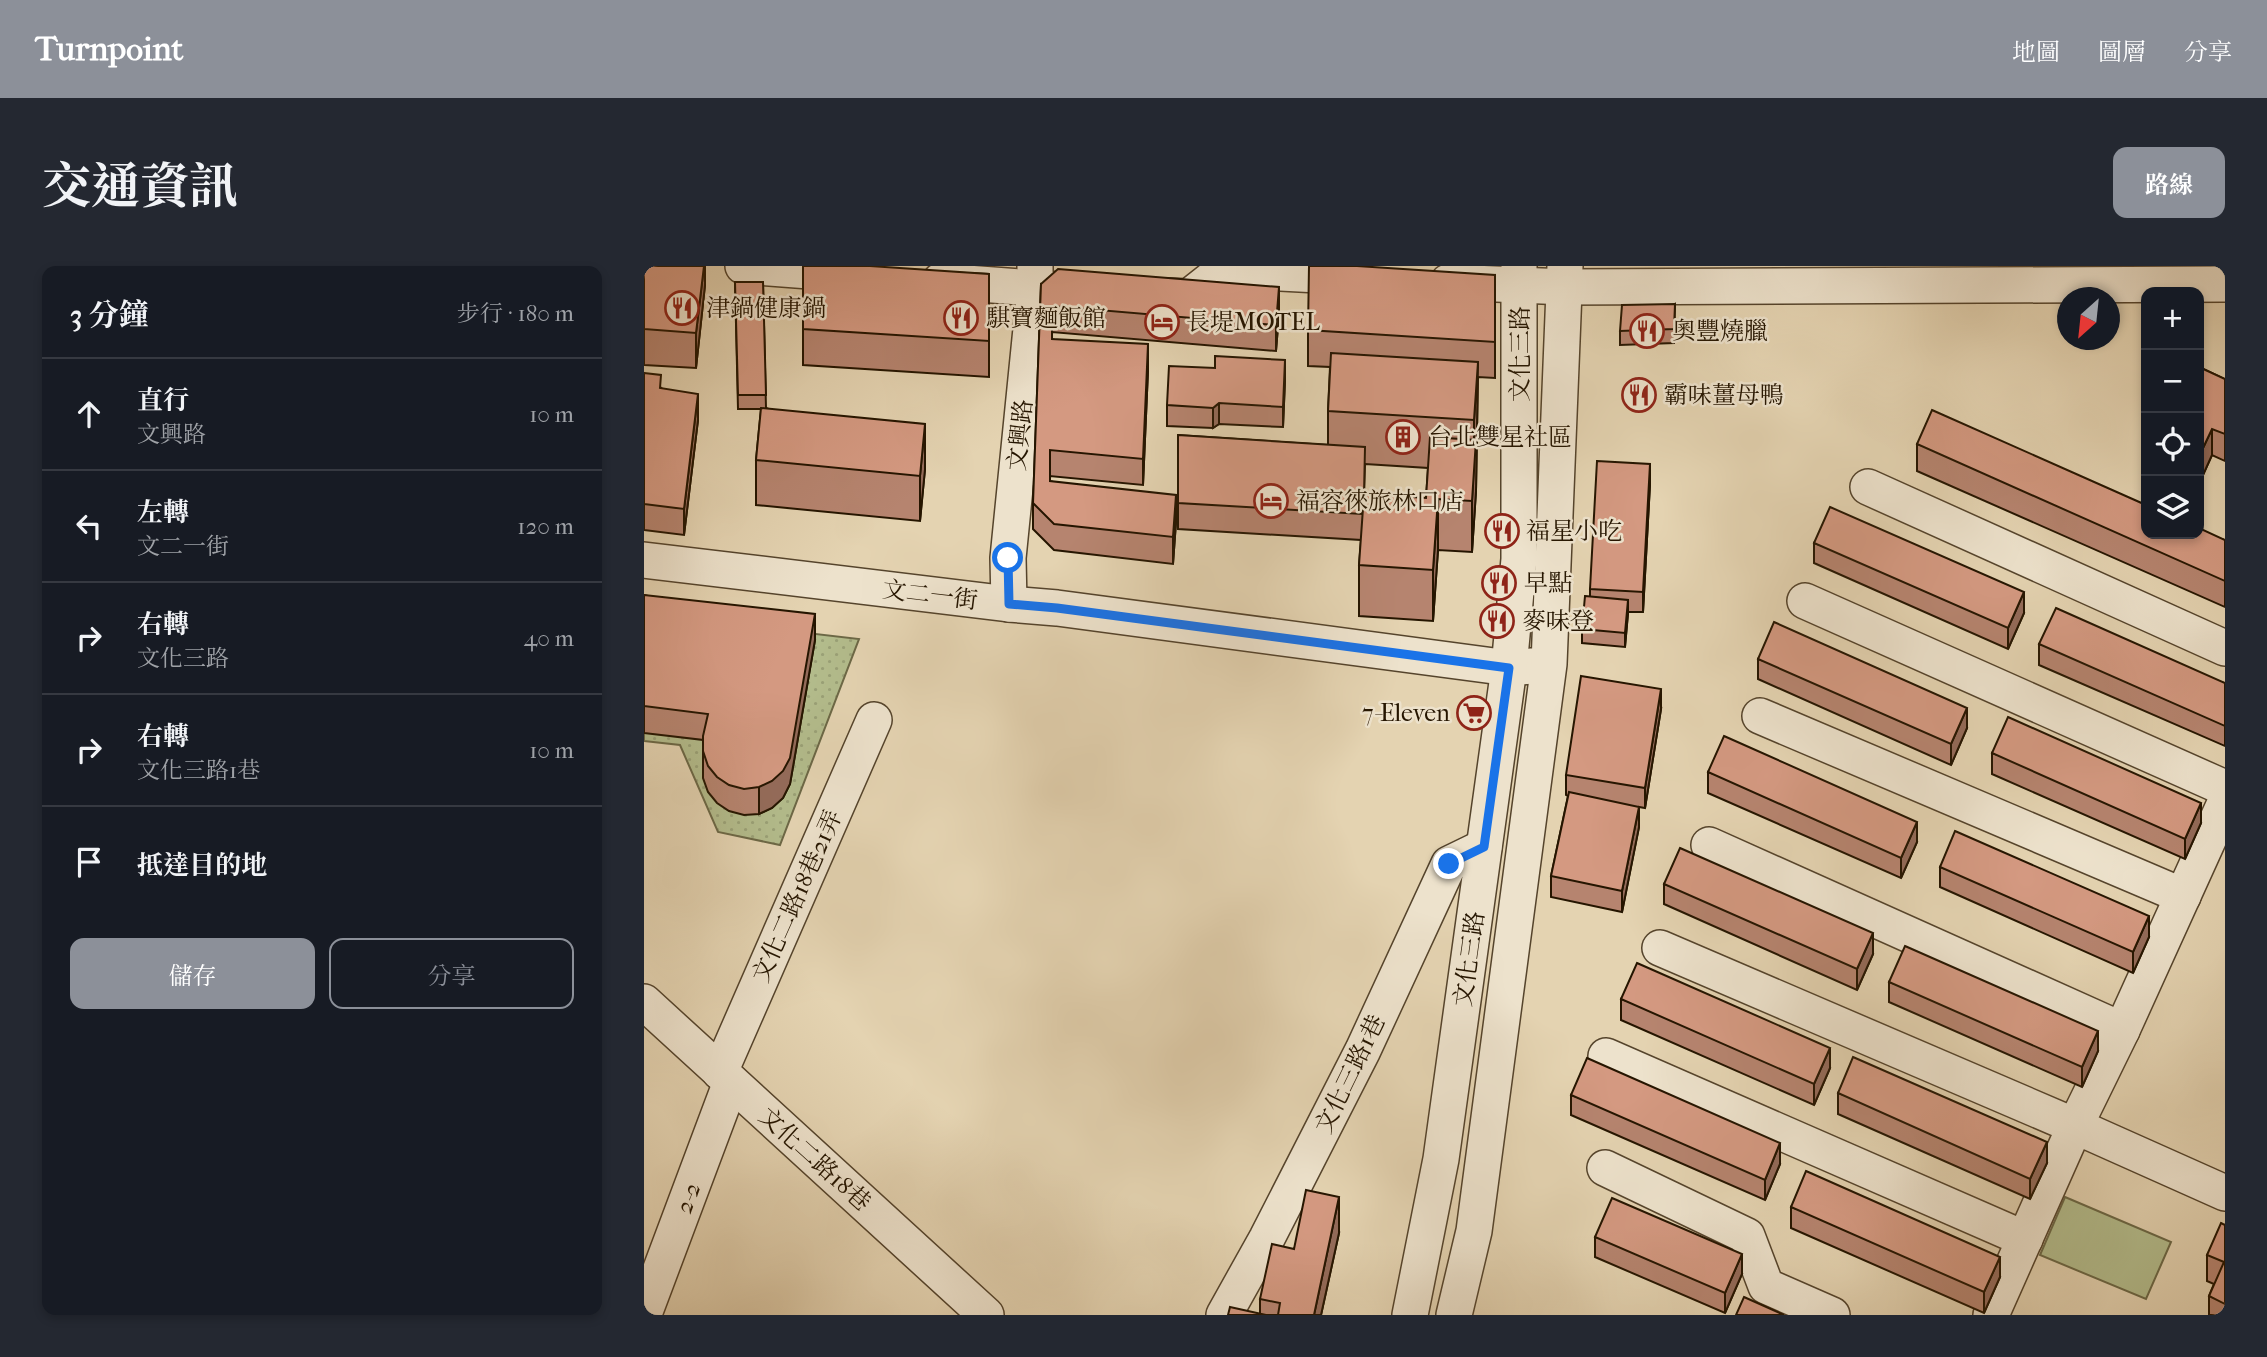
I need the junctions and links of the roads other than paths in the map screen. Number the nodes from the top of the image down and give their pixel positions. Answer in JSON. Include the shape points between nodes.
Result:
{"nodes":[{"id":1,"x":743,"y":266,"type":"edge"},
{"id":2,"x":801,"y":268,"type":"edge"},
{"id":3,"x":1223,"y":268,"type":"edge"},
{"id":4,"x":1520,"y":276,"type":"edge"},
{"id":5,"x":1565,"y":277,"type":"edge"},
{"id":6,"x":1035,"y":278,"type":"edge"},
{"id":7,"x":2225,"y":284,"type":"edge"},
{"id":8,"x":1868,"y":487,"type":"dead end"},
{"id":9,"x":644,"y":560,"type":"edge"},
{"id":10,"x":1805,"y":601,"type":"dead end"},
{"id":11,"x":1009,"y":604,"type":"junction"},
{"id":12,"x":2225,"y":648,"type":"edge"},
{"id":13,"x":1549,"y":664,"type":"junction"},
{"id":14,"x":1509,"y":668,"type":"junction"},
{"id":15,"x":1760,"y":716,"type":"dead end"},
{"id":16,"x":874,"y":720,"type":"dead end"},
{"id":17,"x":2225,"y":788,"type":"edge"},
{"id":18,"x":2225,"y":803,"type":"edge"},
{"id":19,"x":1709,"y":845,"type":"dead end"},
{"id":20,"x":1484,"y":847,"type":"junction"},
{"id":21,"x":2183,"y":896,"type":"junction"},
{"id":22,"x":1660,"y":948,"type":"dead end"},
{"id":23,"x":644,"y":1002,"type":"edge"},
{"id":24,"x":2122,"y":1030,"type":"junction"},
{"id":25,"x":1606,"y":1056,"type":"dead end"},
{"id":26,"x":725,"y":1077,"type":"junction"},
{"id":27,"x":2075,"y":1126,"type":"junction"},
{"id":28,"x":1605,"y":1168,"type":"dead end"},
{"id":29,"x":2225,"y":1193,"type":"edge"},
{"id":30,"x":2025,"y":1239,"type":"junction"},
{"id":31,"x":644,"y":1314,"type":"edge"},
{"id":32,"x":986,"y":1315,"type":"edge"},
{"id":33,"x":1224,"y":1315,"type":"edge"},
{"id":34,"x":1410,"y":1315,"type":"edge"},
{"id":35,"x":1454,"y":1315,"type":"edge"},
{"id":36,"x":1832,"y":1315,"type":"edge"},
{"id":37,"x":1991,"y":1315,"type":"edge"}],
"edges":[{"from":1,"to":2,"type":"street"},
{"from":2,"to":6,"type":"street","via":[[897,278]]},
{"from":3,"to":4,"type":"street","via":[[1399,280]]},
{"from":3,"to":6,"type":"street","via":[[1189,297],[1126,294]]},
{"from":4,"to":5,"type":"street"},
{"from":4,"to":14,"type":"street","name":"文化三路","via":[[1519,558]]},
{"from":5,"to":7,"type":"street"},
{"from":5,"to":13,"type":"street","name":"文化三路"},
{"from":6,"to":11,"type":"street","name":"文興路","via":[[1008,558]]},
{"from":8,"to":12,"type":"street"},
{"from":9,"to":11,"type":"street","name":"文二一街"},
{"from":10,"to":17,"type":"street"},
{"from":11,"to":14,"type":"street","name":"文二一街"},
{"from":13,"to":14,"type":"street","name":"文二一街"},
{"from":13,"to":35,"type":"street","name":"文化三路","via":[[1474,1230]]},
{"from":14,"to":20,"type":"street","name":"文化三路"},
{"from":15,"to":21,"type":"street"},
{"from":16,"to":26,"type":"street","name":"文化二路18巷21弄"},
{"from":18,"to":21,"type":"street"},
{"from":19,"to":24,"type":"street"},
{"from":20,"to":33,"type":"street","name":"文化三路1巷","via":[[1449,864],[1363,1050]]},
{"from":20,"to":34,"type":"street","name":"文化三路","via":[[1441,1159]]},
{"from":21,"to":24,"type":"street"},
{"from":22,"to":27,"type":"street"},
{"from":23,"to":26,"type":"street","name":"文化二路18巷"},
{"from":24,"to":27,"type":"street"},
{"from":25,"to":30,"type":"street"},
{"from":26,"to":31,"type":"street","name":"2-2"},
{"from":26,"to":32,"type":"street","name":"文化二路18巷"},
{"from":27,"to":29,"type":"street"},
{"from":27,"to":30,"type":"street"},
{"from":28,"to":36,"type":"street","via":[[1747,1236],[1766,1286]]},
{"from":30,"to":37,"type":"street"}]}
